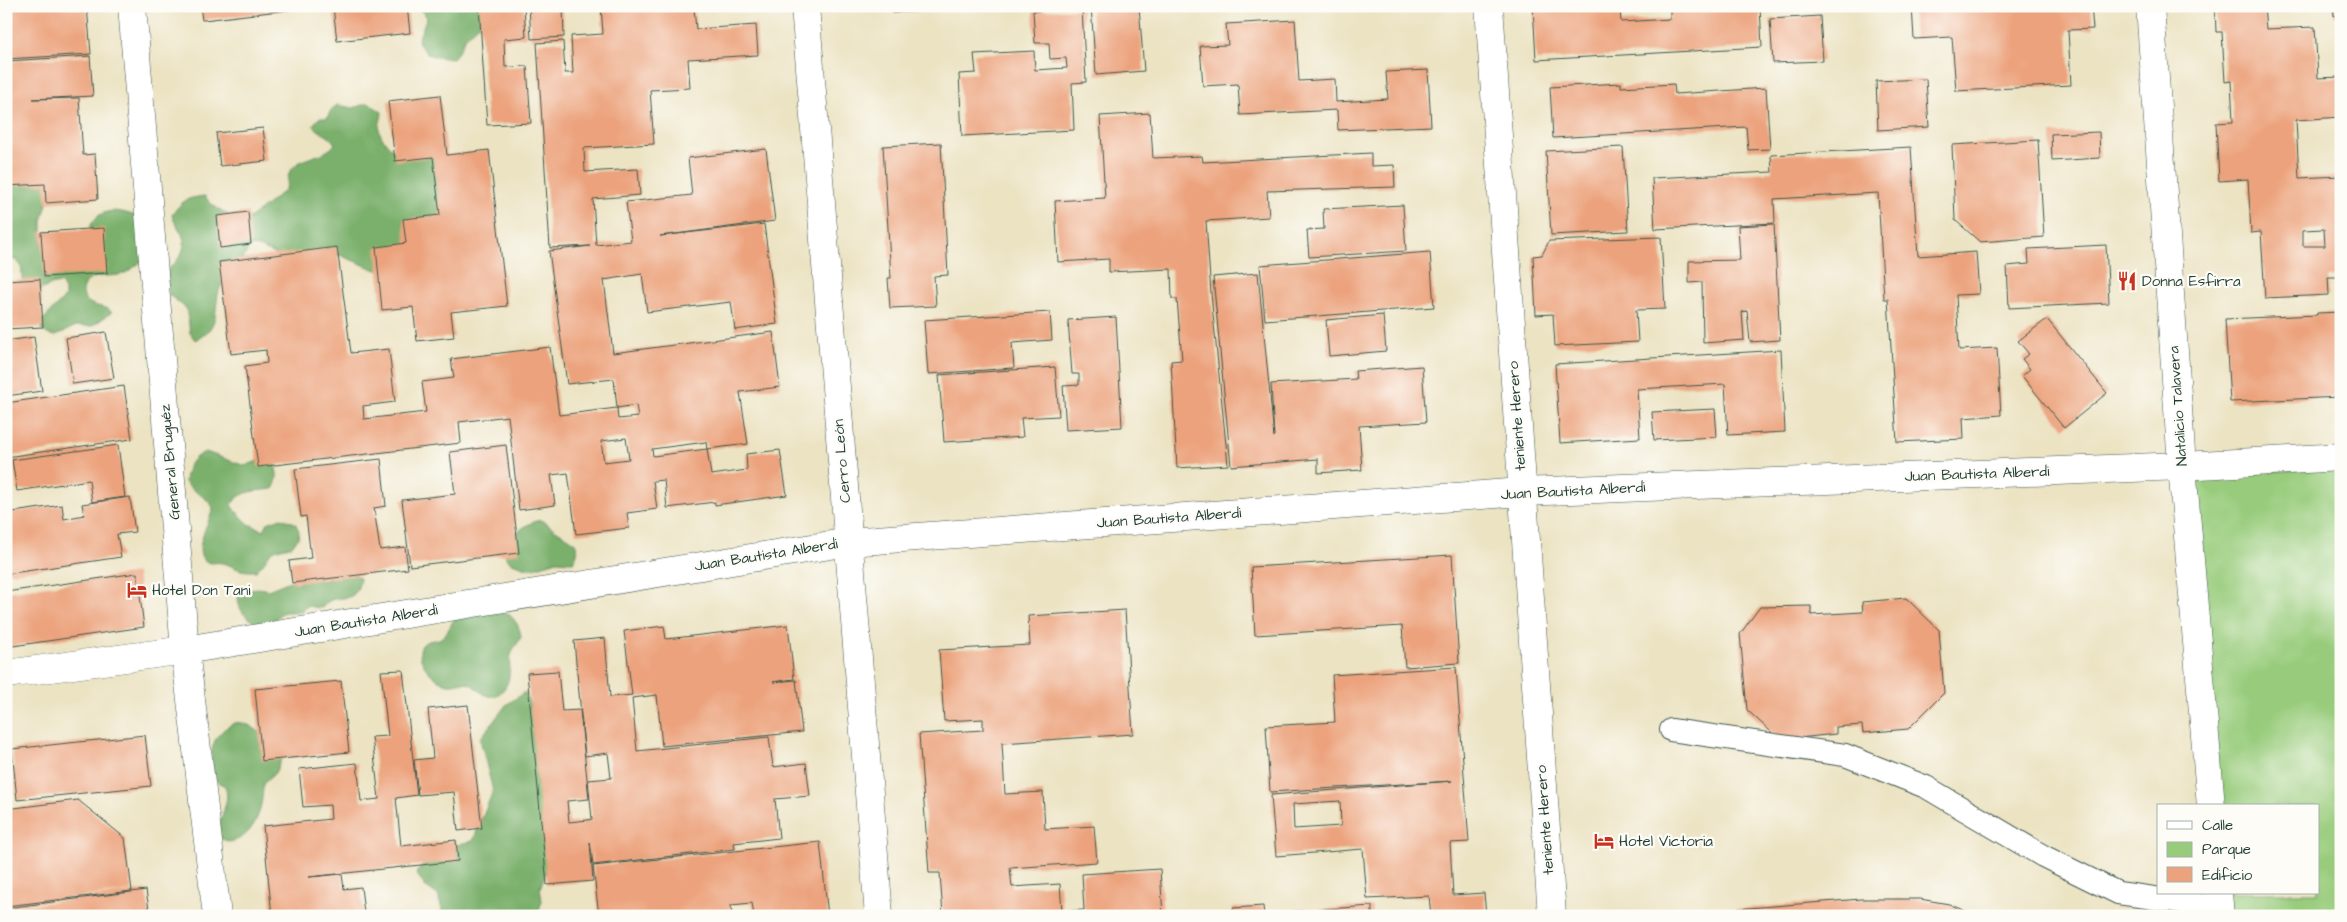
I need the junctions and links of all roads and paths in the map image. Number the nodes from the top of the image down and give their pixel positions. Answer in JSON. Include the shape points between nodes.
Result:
{"nodes":[{"id":1,"x":132,"y":6,"type":"edge"},
{"id":2,"x":805,"y":6,"type":"edge"},
{"id":3,"x":1490,"y":6,"type":"edge"},
{"id":4,"x":2150,"y":6,"type":"edge"},
{"id":5,"x":2341,"y":457,"type":"edge"},
{"id":6,"x":2182,"y":466,"type":"junction"},
{"id":7,"x":1522,"y":492,"type":"junction"},
{"id":8,"x":849,"y":542,"type":"junction"},
{"id":9,"x":185,"y":650,"type":"junction"},
{"id":10,"x":6,"y":674,"type":"edge"},
{"id":11,"x":1671,"y":730,"type":"dead end"},
{"id":12,"x":2211,"y":804,"type":"edge"},
{"id":13,"x":2219,"y":905,"type":"edge"},
{"id":14,"x":217,"y":916,"type":"edge"},
{"id":15,"x":879,"y":916,"type":"edge"},
{"id":16,"x":1552,"y":916,"type":"edge"}],
"edges":[{"from":1,"to":9,"type":"street","name":"General Bruguéz"},
{"from":2,"to":8,"type":"street","name":"Cerro León"},
{"from":3,"to":7,"type":"street","name":"teniente Herero"},
{"from":4,"to":6,"type":"street","name":"Natalicio Talavera"},
{"from":5,"to":6,"type":"street","name":"Juan Bautista Alberdi"},
{"from":6,"to":7,"type":"street","name":"Juan Bautista Alberdi"},
{"from":6,"to":12,"type":"street","name":"Natalicio Talavera"},
{"from":7,"to":8,"type":"street","name":"Juan Bautista Alberdi"},
{"from":7,"to":16,"type":"street","name":"teniente Herero"},
{"from":8,"to":9,"type":"street","name":"Juan Bautista Alberdi"},
{"from":8,"to":15,"type":"street","name":"Cerro León"},
{"from":9,"to":10,"type":"street","name":"Juan Bautista Alberdi"},
{"from":9,"to":14,"type":"street","name":"General Bruguéz"},
{"from":11,"to":13,"type":"lane","via":[[1845,755],[1926,787],[2043,856],[2118,893]]}]}
